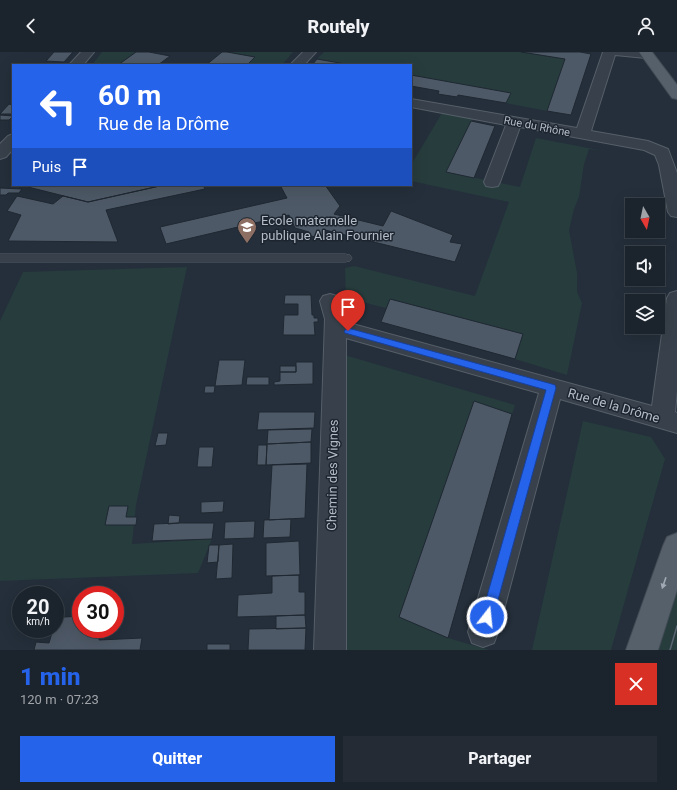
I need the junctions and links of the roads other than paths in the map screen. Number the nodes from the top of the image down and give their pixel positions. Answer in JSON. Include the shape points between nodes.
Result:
{"nodes":[{"id":1,"x":88,"y":52,"type":"edge"},
{"id":2,"x":310,"y":52,"type":"edge"},
{"id":3,"x":609,"y":52,"type":"edge"},
{"id":4,"x":620,"y":52,"type":"edge"},
{"id":5,"x":645,"y":53,"type":"edge"},
{"id":6,"x":77,"y":64,"type":"edge"},
{"id":7,"x":298,"y":64,"type":"edge"},
{"id":8,"x":677,"y":95,"type":"edge"},
{"id":9,"x":414,"y":108,"type":"edge"},
{"id":10,"x":515,"y":122,"type":"junction"},
{"id":11,"x":582,"y":135,"type":"junction"},
{"id":12,"x":12,"y":140,"type":"edge"},
{"id":13,"x":0,"y":154,"type":"edge"},
{"id":14,"x":492,"y":182,"type":"dead end"},
{"id":15,"x":677,"y":212,"type":"edge"},
{"id":16,"x":0,"y":258,"type":"edge"},
{"id":17,"x":345,"y":258,"type":"dead end"},
{"id":18,"x":677,"y":298,"type":"edge"},
{"id":19,"x":330,"y":301,"type":"dead end"},
{"id":20,"x":348,"y":331,"type":"dead end"},
{"id":21,"x":552,"y":388,"type":"junction"},
{"id":22,"x":669,"y":421,"type":"edge"},
{"id":23,"x":677,"y":546,"type":"edge"},
{"id":24,"x":483,"y":632,"type":"dead end"},
{"id":25,"x":330,"y":650,"type":"edge"},
{"id":26,"x":642,"y":650,"type":"edge"}],
"edges":[{"from":1,"to":6,"type":"street"},
{"from":2,"to":7,"type":"street"},
{"from":3,"to":11,"type":"street"},
{"from":4,"to":5,"type":"street"},
{"from":5,"to":8,"type":"main road"},
{"from":9,"to":10,"type":"street","name":"Rue du Rhône"},
{"from":10,"to":11,"type":"street","name":"Rue du Rhône"},
{"from":10,"to":14,"type":"street"},
{"from":11,"to":15,"type":"street","name":"Rue du Rhône","via":[[648,146],[662,152]]},
{"from":12,"to":13,"type":"street"},
{"from":16,"to":17,"type":"lane"},
{"from":18,"to":22,"type":"street"},
{"from":19,"to":25,"type":"street","name":"Chemin des Vignes","via":[[336,319]]},
{"from":20,"to":21,"type":"street","name":"Rue de la Drôme"},
{"from":21,"to":22,"type":"street","name":"Rue de la Drôme"},
{"from":21,"to":24,"type":"street","name":"Rue de la Drôme"},
{"from":23,"to":26,"type":"main road","one_way":true}]}
